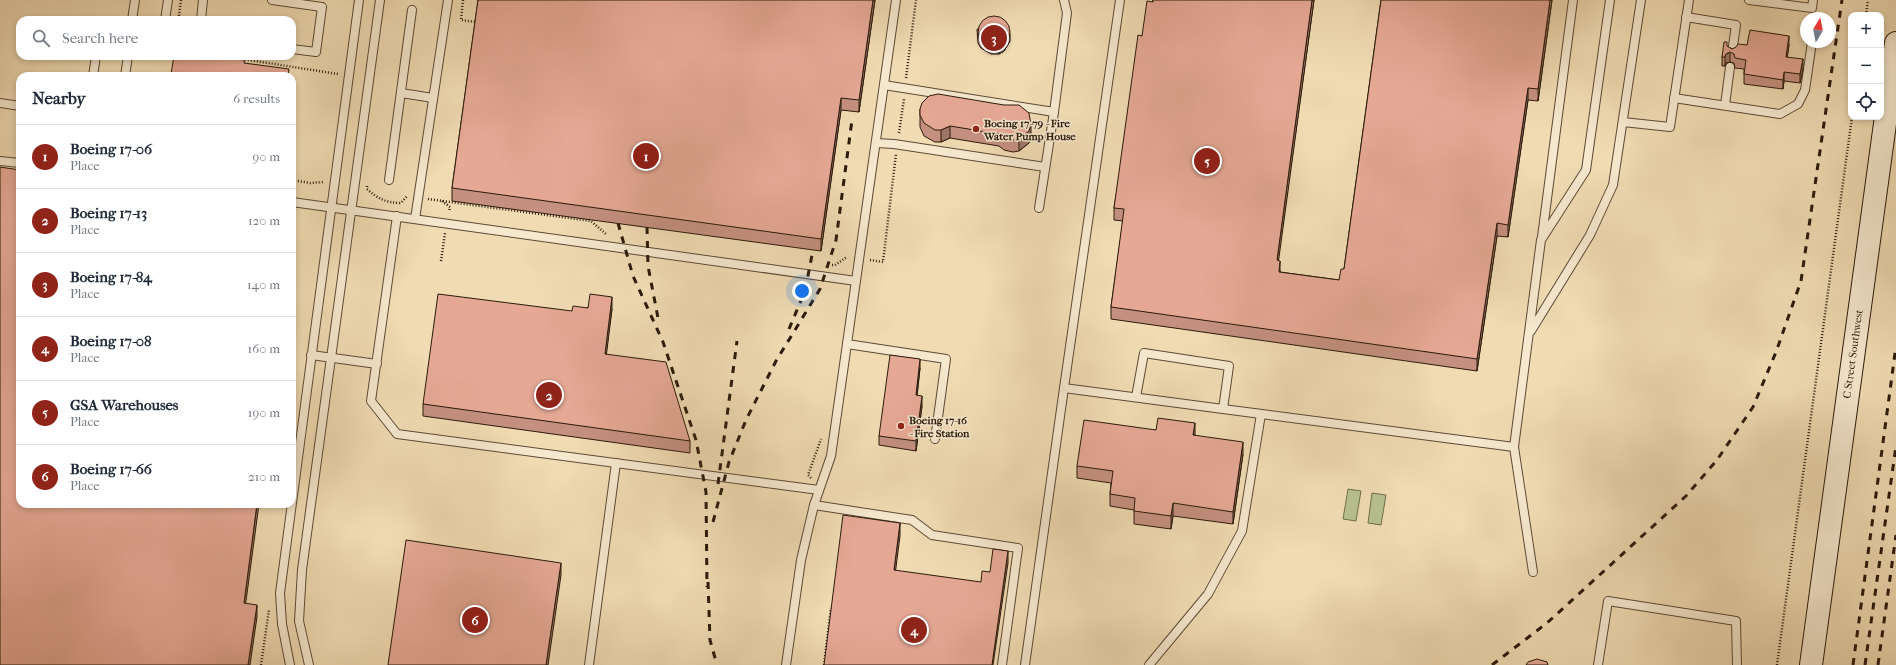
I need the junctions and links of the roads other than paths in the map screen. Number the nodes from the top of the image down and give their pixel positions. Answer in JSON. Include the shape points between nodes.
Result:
{"nodes":[{"id":1,"x":135,"y":0,"type":"edge"},
{"id":2,"x":168,"y":0,"type":"edge"},
{"id":3,"x":204,"y":0,"type":"edge"},
{"id":4,"x":272,"y":0,"type":"edge"},
{"id":5,"x":359,"y":0,"type":"edge"},
{"id":6,"x":380,"y":0,"type":"edge"},
{"id":7,"x":448,"y":0,"type":"edge"},
{"id":8,"x":896,"y":0,"type":"edge"},
{"id":9,"x":1064,"y":0,"type":"edge"},
{"id":10,"x":1120,"y":0,"type":"edge"},
{"id":11,"x":1573,"y":0,"type":"edge"},
{"id":12,"x":1610,"y":0,"type":"edge"},
{"id":13,"x":1641,"y":0,"type":"edge"},
{"id":14,"x":1689,"y":0,"type":"edge"},
{"id":15,"x":1749,"y":0,"type":"edge"},
{"id":16,"x":1813,"y":0,"type":"edge"},
{"id":17,"x":412,"y":10,"type":"dead end"},
{"id":18,"x":133,"y":16,"type":"edge"},
{"id":19,"x":166,"y":16,"type":"edge"},
{"id":20,"x":202,"y":16,"type":"edge"},
{"id":21,"x":1686,"y":17,"type":"junction"},
{"id":22,"x":1896,"y":43,"type":"edge"},
{"id":23,"x":1811,"y":48,"type":"edge"},
{"id":24,"x":296,"y":50,"type":"edge"},
{"id":25,"x":1732,"y":53,"type":"edge"},
{"id":26,"x":95,"y":60,"type":"edge"},
{"id":27,"x":127,"y":60,"type":"edge"},
{"id":28,"x":1730,"y":67,"type":"dead end"},
{"id":29,"x":94,"y":72,"type":"edge"},
{"id":30,"x":126,"y":72,"type":"edge"},
{"id":31,"x":884,"y":85,"type":"junction"},
{"id":32,"x":401,"y":93,"type":"junction"},
{"id":33,"x":433,"y":98,"type":"junction"},
{"id":34,"x":1674,"y":98,"type":"junction"},
{"id":35,"x":0,"y":103,"type":"edge"},
{"id":36,"x":16,"y":105,"type":"edge"},
{"id":37,"x":1725,"y":105,"type":"junction"},
{"id":38,"x":1054,"y":112,"type":"junction"},
{"id":39,"x":1623,"y":122,"type":"junction"},
{"id":40,"x":876,"y":143,"type":"junction"},
{"id":41,"x":0,"y":161,"type":"edge"},
{"id":42,"x":16,"y":163,"type":"edge"},
{"id":43,"x":1045,"y":167,"type":"junction"},
{"id":44,"x":388,"y":180,"type":"dead end"},
{"id":45,"x":296,"y":203,"type":"edge"},
{"id":46,"x":331,"y":207,"type":"junction"},
{"id":47,"x":1039,"y":208,"type":"dead end"},
{"id":48,"x":351,"y":210,"type":"junction"},
{"id":49,"x":397,"y":216,"type":"junction"},
{"id":50,"x":415,"y":219,"type":"junction"},
{"id":51,"x":1541,"y":240,"type":"junction"},
{"id":52,"x":856,"y":281,"type":"junction"},
{"id":53,"x":1529,"y":334,"type":"junction"},
{"id":54,"x":847,"y":344,"type":"junction"},
{"id":55,"x":312,"y":355,"type":"junction"},
{"id":56,"x":331,"y":358,"type":"junction"},
{"id":57,"x":377,"y":364,"type":"junction"},
{"id":58,"x":1064,"y":388,"type":"junction"},
{"id":59,"x":1136,"y":397,"type":"junction"},
{"id":60,"x":1223,"y":409,"type":"junction"},
{"id":61,"x":1261,"y":414,"type":"junction"},
{"id":62,"x":935,"y":439,"type":"dead end"},
{"id":63,"x":1514,"y":447,"type":"junction"},
{"id":64,"x":616,"y":463,"type":"junction"},
{"id":65,"x":296,"y":474,"type":"edge"},
{"id":66,"x":819,"y":490,"type":"junction"},
{"id":67,"x":814,"y":505,"type":"junction"},
{"id":68,"x":292,"y":508,"type":"edge"},
{"id":69,"x":1533,"y":572,"type":"dead end"},
{"id":70,"x":290,"y":665,"type":"edge"},
{"id":71,"x":309,"y":665,"type":"edge"},
{"id":72,"x":589,"y":665,"type":"edge"},
{"id":73,"x":786,"y":665,"type":"edge"},
{"id":74,"x":1002,"y":665,"type":"edge"},
{"id":75,"x":1025,"y":665,"type":"edge"},
{"id":76,"x":1149,"y":665,"type":"edge"},
{"id":77,"x":1598,"y":665,"type":"edge"},
{"id":78,"x":1737,"y":665,"type":"edge"},
{"id":79,"x":1811,"y":665,"type":"edge"}],
"edges":[{"from":1,"to":18,"type":"lane"},
{"from":2,"to":19,"type":"lane"},
{"from":3,"to":20,"type":"lane"},
{"from":4,"to":24,"type":"lane","via":[[322,7],[316,52]]},
{"from":5,"to":46,"type":"lane"},
{"from":6,"to":48,"type":"lane"},
{"from":7,"to":33,"type":"lane"},
{"from":8,"to":31,"type":"lane"},
{"from":9,"to":38,"type":"lane","via":[[1067,13]]},
{"from":10,"to":58,"type":"lane"},
{"from":11,"to":51,"type":"lane"},
{"from":12,"to":51,"type":"lane","via":[[1586,170]]},
{"from":13,"to":39,"type":"lane"},
{"from":14,"to":21,"type":"lane"},
{"from":15,"to":16,"type":"lane","via":[[1812,8]]},
{"from":17,"to":32,"type":"lane"},
{"from":21,"to":25,"type":"lane","via":[[1736,25]]},
{"from":21,"to":34,"type":"lane"},
{"from":22,"to":79,"type":"main road","name":"C Street Southwest"},
{"from":23,"to":37,"type":"lane","via":[[1806,90],[1798,104],[1780,114]]},
{"from":26,"to":29,"type":"lane"},
{"from":27,"to":30,"type":"lane"},
{"from":28,"to":37,"type":"lane"},
{"from":31,"to":38,"type":"lane"},
{"from":31,"to":40,"type":"lane"},
{"from":32,"to":33,"type":"lane"},
{"from":32,"to":44,"type":"lane"},
{"from":33,"to":50,"type":"lane"},
{"from":34,"to":37,"type":"lane"},
{"from":34,"to":39,"type":"lane","via":[[1670,127]]},
{"from":35,"to":36,"type":"lane"},
{"from":38,"to":43,"type":"lane"},
{"from":39,"to":53,"type":"lane","via":[[1613,185],[1590,235]]},
{"from":40,"to":43,"type":"lane"},
{"from":40,"to":52,"type":"lane"},
{"from":41,"to":42,"type":"lane"},
{"from":43,"to":47,"type":"lane"},
{"from":45,"to":46,"type":"lane"},
{"from":46,"to":48,"type":"lane"},
{"from":46,"to":55,"type":"lane"},
{"from":48,"to":49,"type":"lane"},
{"from":48,"to":56,"type":"lane"},
{"from":49,"to":50,"type":"lane"},
{"from":49,"to":57,"type":"lane"},
{"from":50,"to":52,"type":"lane"},
{"from":51,"to":53,"type":"lane"},
{"from":52,"to":54,"type":"lane"},
{"from":53,"to":63,"type":"lane"},
{"from":54,"to":62,"type":"lane","via":[[946,359]]},
{"from":54,"to":66,"type":"lane","via":[[831,456]]},
{"from":55,"to":56,"type":"lane"},
{"from":55,"to":65,"type":"lane"},
{"from":56,"to":57,"type":"lane"},
{"from":56,"to":71,"type":"lane","via":[[301,576],[299,621]]},
{"from":57,"to":64,"type":"lane","via":[[371,402],[397,434]]},
{"from":58,"to":59,"type":"lane"},
{"from":58,"to":75,"type":"lane"},
{"from":59,"to":60,"type":"lane"},
{"from":59,"to":60,"type":"lane","via":[[1144,353],[1229,366]]},
{"from":60,"to":61,"type":"lane"},
{"from":61,"to":63,"type":"lane"},
{"from":61,"to":76,"type":"lane","via":[[1242,531],[1208,594]]},
{"from":63,"to":69,"type":"lane"},
{"from":64,"to":66,"type":"lane"},
{"from":64,"to":72,"type":"lane"},
{"from":66,"to":67,"type":"lane"},
{"from":67,"to":73,"type":"lane","via":[[801,560]]},
{"from":67,"to":74,"type":"lane","via":[[912,520],[932,535],[1018,548]]},
{"from":68,"to":70,"type":"lane","via":[[280,594],[282,624]]},
{"from":77,"to":78,"type":"lane","via":[[1608,601],[1736,621]]}]}
